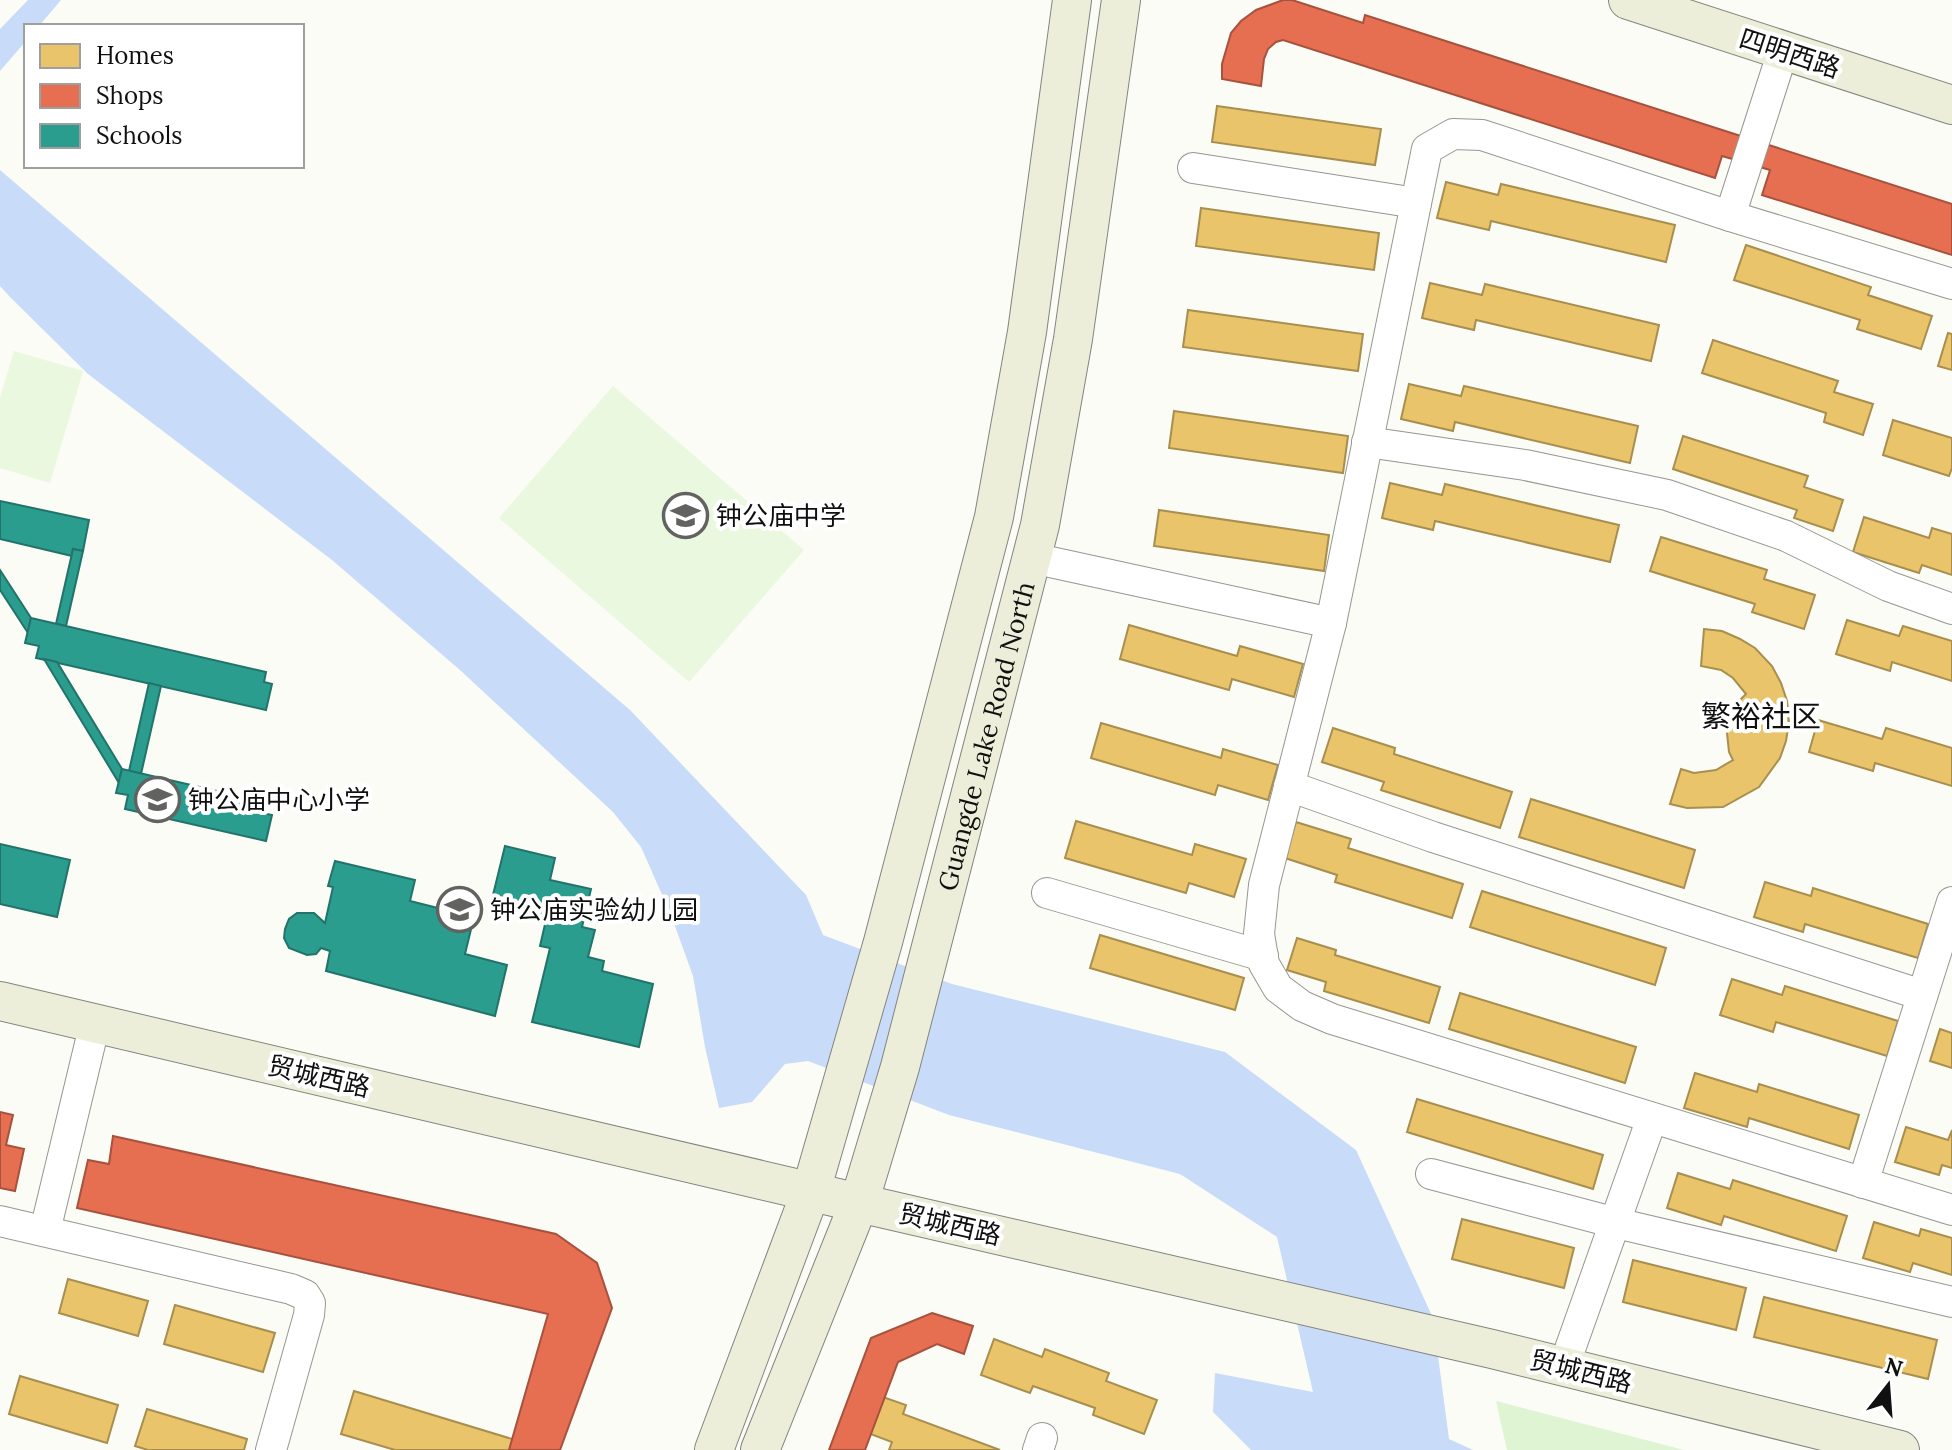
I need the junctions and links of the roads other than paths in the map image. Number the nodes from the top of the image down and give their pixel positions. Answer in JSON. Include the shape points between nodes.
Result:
{"nodes":[{"id":1,"x":1072,"y":0,"type":"edge"},
{"id":2,"x":1121,"y":0,"type":"edge"},
{"id":3,"x":1628,"y":0,"type":"edge"},
{"id":4,"x":1783,"y":51,"type":"junction"},
{"id":5,"x":1952,"y":105,"type":"edge"},
{"id":6,"x":1193,"y":168,"type":"dead end"},
{"id":7,"x":1416,"y":203,"type":"junction"},
{"id":8,"x":1730,"y":216,"type":"junction"},
{"id":9,"x":1952,"y":284,"type":"edge"},
{"id":10,"x":1367,"y":442,"type":"junction"},
{"id":11,"x":1032,"y":558,"type":"junction"},
{"id":12,"x":1952,"y":609,"type":"edge"},
{"id":13,"x":1331,"y":623,"type":"junction"},
{"id":14,"x":1289,"y":786,"type":"junction"},
{"id":15,"x":1047,"y":893,"type":"dead end"},
{"id":16,"x":1952,"y":902,"type":"edge"},
{"id":17,"x":1263,"y":956,"type":"junction"},
{"id":18,"x":1922,"y":995,"type":"junction"},
{"id":19,"x":0,"y":1001,"type":"edge"},
{"id":20,"x":95,"y":1023,"type":"junction"},
{"id":21,"x":1652,"y":1118,"type":"junction"},
{"id":22,"x":1431,"y":1174,"type":"dead end"},
{"id":23,"x":1863,"y":1183,"type":"junction"},
{"id":24,"x":811,"y":1191,"type":"junction"},
{"id":25,"x":859,"y":1203,"type":"junction"},
{"id":26,"x":1952,"y":1210,"type":"edge"},
{"id":27,"x":0,"y":1221,"type":"edge"},
{"id":28,"x":1616,"y":1223,"type":"junction"},
{"id":29,"x":45,"y":1231,"type":"junction"},
{"id":30,"x":1952,"y":1302,"type":"edge"},
{"id":31,"x":1564,"y":1366,"type":"junction"},
{"id":32,"x":271,"y":1450,"type":"edge"},
{"id":33,"x":714,"y":1450,"type":"edge"},
{"id":34,"x":760,"y":1450,"type":"edge"},
{"id":35,"x":1900,"y":1450,"type":"edge"}],
"edges":[{"from":1,"to":24,"type":"main road","name":"Guangde Lake Road North","via":[[1027,332],[994,517],[883,942]]},
{"from":2,"to":11,"type":"main road","name":"Guangde Lake Road North","via":[[1068,369]]},
{"from":3,"to":4,"type":"main road","name":"四明西路"},
{"from":4,"to":5,"type":"main road","name":"四明西路"},
{"from":4,"to":8,"type":"lane"},
{"from":6,"to":7,"type":"lane"},
{"from":7,"to":8,"type":"lane","via":[[1427,149],[1453,134],[1482,135]]},
{"from":7,"to":10,"type":"lane"},
{"from":8,"to":9,"type":"lane"},
{"from":10,"to":12,"type":"lane","via":[[1525,465],[1667,495],[1786,536],[1888,586]]},
{"from":10,"to":13,"type":"lane"},
{"from":11,"to":13,"type":"lane"},
{"from":11,"to":25,"type":"main road","name":"Guangde Lake Road North","via":[[900,1067]]},
{"from":13,"to":14,"type":"lane"},
{"from":14,"to":17,"type":"lane","via":[[1264,885],[1259,934]]},
{"from":14,"to":18,"type":"lane"},
{"from":15,"to":17,"type":"lane"},
{"from":16,"to":18,"type":"lane"},
{"from":17,"to":21,"type":"lane","via":[[1278,988],[1332,1019]]},
{"from":18,"to":23,"type":"lane"},
{"from":19,"to":20,"type":"main road","name":"贸城西路"},
{"from":20,"to":24,"type":"main road","name":"贸城西路"},
{"from":20,"to":29,"type":"lane"},
{"from":21,"to":23,"type":"lane"},
{"from":21,"to":28,"type":"lane"},
{"from":22,"to":28,"type":"lane"},
{"from":23,"to":26,"type":"lane"},
{"from":24,"to":25,"type":"main road","name":"贸城西路"},
{"from":24,"to":33,"type":"main road","name":"Guangde Lake Road North"},
{"from":25,"to":31,"type":"main road","name":"贸城西路"},
{"from":25,"to":34,"type":"main road","name":"Guangde Lake Road North"},
{"from":27,"to":29,"type":"lane"},
{"from":28,"to":30,"type":"lane"},
{"from":28,"to":31,"type":"lane"},
{"from":29,"to":32,"type":"lane","via":[[305,1295],[309,1315]]},
{"from":31,"to":35,"type":"main road","name":"贸城西路"}]}
